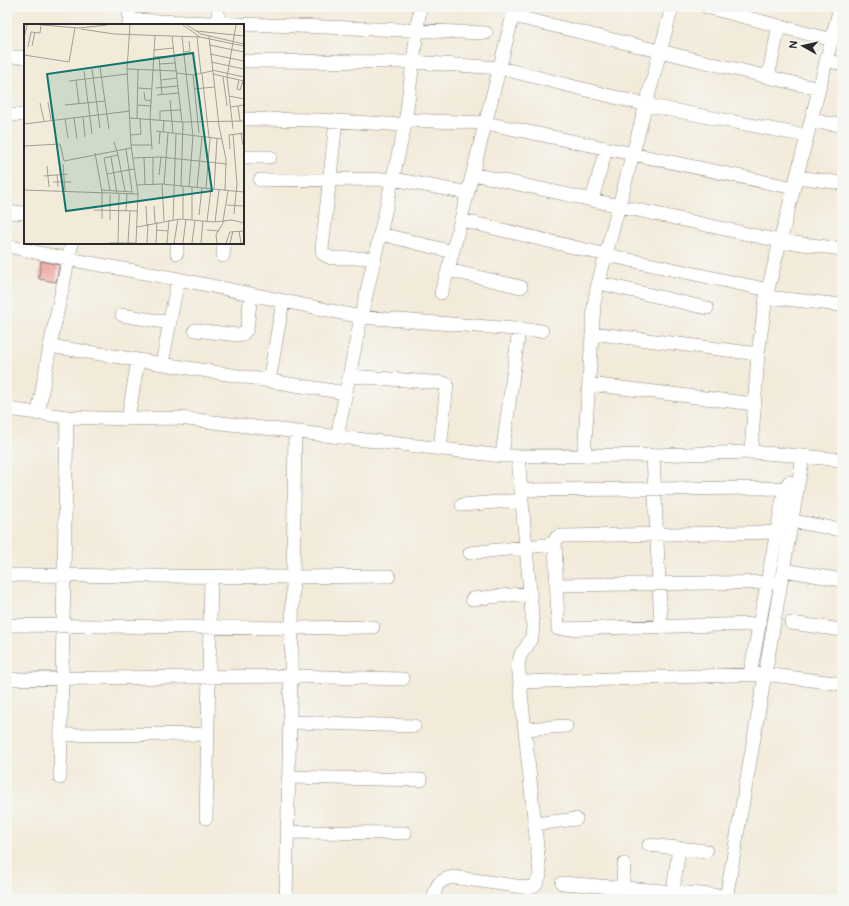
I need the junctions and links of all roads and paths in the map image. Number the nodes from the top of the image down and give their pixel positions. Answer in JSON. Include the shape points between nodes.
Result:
{"nodes":[{"id":1,"x":130,"y":7,"type":"edge"},
{"id":2,"x":218,"y":7,"type":"edge"},
{"id":3,"x":420,"y":7,"type":"edge"},
{"id":4,"x":672,"y":7,"type":"edge"},
{"id":5,"x":707,"y":7,"type":"edge"},
{"id":6,"x":840,"y":9,"type":"edge"},
{"id":7,"x":514,"y":11,"type":"edge"},
{"id":8,"x":129,"y":23,"type":"edge"},
{"id":9,"x":218,"y":23,"type":"junction"},
{"id":10,"x":779,"y":26,"type":"junction"},
{"id":11,"x":417,"y":30,"type":"junction"},
{"id":12,"x":486,"y":33,"type":"dead end"},
{"id":13,"x":832,"y":40,"type":"junction"},
{"id":14,"x":660,"y":52,"type":"junction"},
{"id":15,"x":7,"y":57,"type":"edge"},
{"id":16,"x":24,"y":58,"type":"edge"},
{"id":17,"x":826,"y":60,"type":"junction"},
{"id":18,"x":244,"y":61,"type":"edge"},
{"id":19,"x":413,"y":62,"type":"junction"},
{"id":20,"x":842,"y":64,"type":"edge"},
{"id":21,"x":500,"y":68,"type":"junction"},
{"id":22,"x":768,"y":77,"type":"junction"},
{"id":23,"x":819,"y":89,"type":"junction"},
{"id":24,"x":646,"y":105,"type":"junction"},
{"id":25,"x":7,"y":115,"type":"edge"},
{"id":26,"x":24,"y":115,"type":"edge"},
{"id":27,"x":244,"y":119,"type":"edge"},
{"id":28,"x":336,"y":121,"type":"junction"},
{"id":29,"x":811,"y":121,"type":"junction"},
{"id":30,"x":405,"y":123,"type":"junction"},
{"id":31,"x":486,"y":123,"type":"junction"},
{"id":32,"x":842,"y":125,"type":"edge"},
{"id":33,"x":807,"y":136,"type":"junction"},
{"id":34,"x":606,"y":148,"type":"junction"},
{"id":35,"x":633,"y":154,"type":"junction"},
{"id":36,"x":244,"y":157,"type":"edge"},
{"id":37,"x":270,"y":157,"type":"dead end"},
{"id":38,"x":473,"y":174,"type":"junction"},
{"id":39,"x":393,"y":179,"type":"junction"},
{"id":40,"x":260,"y":180,"type":"dead end"},
{"id":41,"x":329,"y":180,"type":"junction"},
{"id":42,"x":795,"y":182,"type":"junction"},
{"id":43,"x":842,"y":183,"type":"edge"},
{"id":44,"x":468,"y":193,"type":"junction"},
{"id":45,"x":592,"y":200,"type":"junction"},
{"id":46,"x":620,"y":206,"type":"junction"},
{"id":47,"x":7,"y":212,"type":"edge"},
{"id":48,"x":24,"y":213,"type":"edge"},
{"id":49,"x":461,"y":220,"type":"junction"},
{"id":50,"x":381,"y":234,"type":"junction"},
{"id":51,"x":780,"y":241,"type":"junction"},
{"id":52,"x":72,"y":244,"type":"edge"},
{"id":53,"x":224,"y":244,"type":"edge"},
{"id":54,"x":7,"y":246,"type":"edge"},
{"id":55,"x":842,"y":249,"type":"edge"},
{"id":56,"x":453,"y":252,"type":"junction"},
{"id":57,"x":607,"y":255,"type":"junction"},
{"id":58,"x":223,"y":256,"type":"dead end"},
{"id":59,"x":375,"y":258,"type":"junction"},
{"id":60,"x":68,"y":259,"type":"junction"},
{"id":61,"x":448,"y":270,"type":"junction"},
{"id":62,"x":178,"y":280,"type":"junction"},
{"id":63,"x":599,"y":283,"type":"junction"},
{"id":64,"x":520,"y":287,"type":"dead end"},
{"id":65,"x":441,"y":293,"type":"dead end"},
{"id":66,"x":251,"y":294,"type":"junction"},
{"id":67,"x":767,"y":294,"type":"junction"},
{"id":68,"x":283,"y":301,"type":"junction"},
{"id":69,"x":842,"y":305,"type":"edge"},
{"id":70,"x":707,"y":308,"type":"dead end"},
{"id":71,"x":122,"y":315,"type":"dead end"},
{"id":72,"x":361,"y":318,"type":"junction"},
{"id":73,"x":170,"y":323,"type":"junction"},
{"id":74,"x":195,"y":330,"type":"dead end"},
{"id":75,"x":519,"y":330,"type":"junction"},
{"id":76,"x":542,"y":331,"type":"dead end"},
{"id":77,"x":592,"y":333,"type":"junction"},
{"id":78,"x":50,"y":346,"type":"junction"},
{"id":79,"x":758,"y":354,"type":"junction"},
{"id":80,"x":138,"y":360,"type":"junction"},
{"id":81,"x":162,"y":364,"type":"junction"},
{"id":82,"x":350,"y":376,"type":"junction"},
{"id":83,"x":269,"y":381,"type":"junction"},
{"id":84,"x":589,"y":384,"type":"junction"},
{"id":85,"x":346,"y":393,"type":"junction"},
{"id":86,"x":754,"y":404,"type":"junction"},
{"id":87,"x":7,"y":409,"type":"edge"},
{"id":88,"x":38,"y":414,"type":"junction"},
{"id":89,"x":67,"y":417,"type":"junction"},
{"id":90,"x":128,"y":419,"type":"junction"},
{"id":91,"x":295,"y":432,"type":"junction"},
{"id":92,"x":337,"y":437,"type":"junction"},
{"id":93,"x":440,"y":449,"type":"junction"},
{"id":94,"x":750,"y":452,"type":"junction"},
{"id":95,"x":653,"y":455,"type":"junction"},
{"id":96,"x":502,"y":456,"type":"junction"},
{"id":97,"x":584,"y":456,"type":"junction"},
{"id":98,"x":803,"y":456,"type":"junction"},
{"id":99,"x":518,"y":457,"type":"junction"},
{"id":100,"x":842,"y":460,"type":"edge"},
{"id":101,"x":801,"y":472,"type":"junction"},
{"id":102,"x":785,"y":488,"type":"junction"},
{"id":103,"x":655,"y":489,"type":"junction"},
{"id":104,"x":522,"y":495,"type":"junction"},
{"id":105,"x":462,"y":505,"type":"dead end"},
{"id":106,"x":792,"y":522,"type":"junction"},
{"id":107,"x":842,"y":530,"type":"edge"},
{"id":108,"x":778,"y":532,"type":"junction"},
{"id":109,"x":657,"y":534,"type":"junction"},
{"id":110,"x":554,"y":544,"type":"junction"},
{"id":111,"x":526,"y":547,"type":"junction"},
{"id":112,"x":470,"y":553,"type":"dead end"},
{"id":113,"x":7,"y":575,"type":"edge"},
{"id":114,"x":64,"y":575,"type":"junction"},
{"id":115,"x":389,"y":576,"type":"dead end"},
{"id":116,"x":782,"y":576,"type":"junction"},
{"id":117,"x":211,"y":577,"type":"junction"},
{"id":118,"x":293,"y":577,"type":"junction"},
{"id":119,"x":842,"y":580,"type":"edge"},
{"id":120,"x":768,"y":582,"type":"junction"},
{"id":121,"x":659,"y":583,"type":"junction"},
{"id":122,"x":556,"y":585,"type":"junction"},
{"id":123,"x":530,"y":593,"type":"junction"},
{"id":124,"x":472,"y":599,"type":"dead end"},
{"id":125,"x":791,"y":623,"type":"dead end"},
{"id":126,"x":760,"y":624,"type":"junction"},
{"id":127,"x":7,"y":625,"type":"edge"},
{"id":128,"x":63,"y":625,"type":"junction"},
{"id":129,"x":661,"y":626,"type":"junction"},
{"id":130,"x":210,"y":627,"type":"junction"},
{"id":131,"x":373,"y":627,"type":"dead end"},
{"id":132,"x":292,"y":628,"type":"junction"},
{"id":133,"x":842,"y":630,"type":"edge"},
{"id":134,"x":750,"y":674,"type":"junction"},
{"id":135,"x":765,"y":674,"type":"junction"},
{"id":136,"x":291,"y":676,"type":"junction"},
{"id":137,"x":209,"y":677,"type":"junction"},
{"id":138,"x":62,"y":679,"type":"junction"},
{"id":139,"x":403,"y":679,"type":"dead end"},
{"id":140,"x":14,"y":680,"type":"dead end"},
{"id":141,"x":520,"y":682,"type":"junction"},
{"id":142,"x":842,"y":684,"type":"edge"},
{"id":143,"x":290,"y":722,"type":"junction"},
{"id":144,"x":414,"y":726,"type":"dead end"},
{"id":145,"x":566,"y":726,"type":"dead end"},
{"id":146,"x":525,"y":729,"type":"junction"},
{"id":147,"x":208,"y":734,"type":"junction"},
{"id":148,"x":61,"y":735,"type":"junction"},
{"id":149,"x":289,"y":777,"type":"junction"},
{"id":150,"x":60,"y":778,"type":"dead end"},
{"id":151,"x":421,"y":780,"type":"dead end"},
{"id":152,"x":206,"y":818,"type":"dead end"},
{"id":153,"x":576,"y":819,"type":"dead end"},
{"id":154,"x":535,"y":824,"type":"junction"},
{"id":155,"x":288,"y":832,"type":"junction"},
{"id":156,"x":405,"y":833,"type":"dead end"},
{"id":157,"x":649,"y":845,"type":"dead end"},
{"id":158,"x":679,"y":848,"type":"junction"},
{"id":159,"x":706,"y":851,"type":"dead end"},
{"id":160,"x":624,"y":864,"type":"dead end"},
{"id":161,"x":562,"y":883,"type":"dead end"},
{"id":162,"x":622,"y":894,"type":"edge"},
{"id":163,"x":673,"y":896,"type":"edge"},
{"id":164,"x":726,"y":898,"type":"edge"},
{"id":165,"x":286,"y":899,"type":"edge"},
{"id":166,"x":434,"y":899,"type":"edge"}],
"edges":[{"from":1,"to":8,"type":"street"},
{"from":2,"to":9,"type":"street"},
{"from":3,"to":11,"type":"street"},
{"from":4,"to":14,"type":"street"},
{"from":5,"to":10,"type":"street"},
{"from":6,"to":13,"type":"street"},
{"from":7,"to":14,"type":"street"},
{"from":7,"to":21,"type":"street"},
{"from":8,"to":9,"type":"street"},
{"from":9,"to":11,"type":"street"},
{"from":10,"to":13,"type":"street"},
{"from":10,"to":22,"type":"street"},
{"from":11,"to":12,"type":"street"},
{"from":11,"to":19,"type":"street"},
{"from":13,"to":17,"type":"street"},
{"from":14,"to":22,"type":"street"},
{"from":14,"to":24,"type":"street"},
{"from":15,"to":16,"type":"street"},
{"from":17,"to":20,"type":"street"},
{"from":17,"to":23,"type":"street"},
{"from":18,"to":19,"type":"street"},
{"from":19,"to":21,"type":"street"},
{"from":19,"to":30,"type":"street"},
{"from":21,"to":24,"type":"street"},
{"from":21,"to":31,"type":"street"},
{"from":22,"to":23,"type":"street"},
{"from":23,"to":29,"type":"street"},
{"from":24,"to":33,"type":"street"},
{"from":24,"to":35,"type":"street"},
{"from":25,"to":26,"type":"street"},
{"from":27,"to":28,"type":"street"},
{"from":28,"to":30,"type":"street"},
{"from":28,"to":41,"type":"street"},
{"from":29,"to":32,"type":"street"},
{"from":29,"to":33,"type":"street"},
{"from":30,"to":31,"type":"street"},
{"from":30,"to":39,"type":"street"},
{"from":31,"to":34,"type":"street"},
{"from":31,"to":38,"type":"street"},
{"from":33,"to":42,"type":"street"},
{"from":34,"to":35,"type":"street"},
{"from":34,"to":45,"type":"street"},
{"from":35,"to":42,"type":"street"},
{"from":35,"to":46,"type":"street"},
{"from":36,"to":37,"type":"street"},
{"from":38,"to":44,"type":"street"},
{"from":38,"to":45,"type":"street"},
{"from":39,"to":41,"type":"street"},
{"from":39,"to":44,"type":"street"},
{"from":39,"to":50,"type":"street"},
{"from":40,"to":41,"type":"street"},
{"from":41,"to":59,"type":"street","via":[[323,254],[331,258]]},
{"from":42,"to":43,"type":"street"},
{"from":42,"to":51,"type":"street"},
{"from":44,"to":49,"type":"street"},
{"from":45,"to":46,"type":"street"},
{"from":46,"to":51,"type":"street"},
{"from":46,"to":57,"type":"street"},
{"from":47,"to":48,"type":"street"},
{"from":49,"to":56,"type":"street"},
{"from":49,"to":57,"type":"street"},
{"from":50,"to":56,"type":"street"},
{"from":50,"to":59,"type":"street"},
{"from":51,"to":55,"type":"street"},
{"from":51,"to":67,"type":"street"},
{"from":52,"to":60,"type":"street"},
{"from":53,"to":58,"type":"street"},
{"from":54,"to":60,"type":"street"},
{"from":56,"to":61,"type":"street"},
{"from":57,"to":63,"type":"street"},
{"from":57,"to":67,"type":"street"},
{"from":59,"to":72,"type":"street"},
{"from":60,"to":62,"type":"street"},
{"from":60,"to":78,"type":"street"},
{"from":61,"to":64,"type":"street"},
{"from":61,"to":65,"type":"street"},
{"from":62,"to":66,"type":"street"},
{"from":62,"to":73,"type":"street"},
{"from":63,"to":70,"type":"street"},
{"from":63,"to":77,"type":"street"},
{"from":66,"to":68,"type":"street"},
{"from":66,"to":74,"type":"street","via":[[247,329],[244,334]]},
{"from":67,"to":69,"type":"street"},
{"from":67,"to":79,"type":"street"},
{"from":68,"to":72,"type":"street"},
{"from":68,"to":83,"type":"street"},
{"from":71,"to":73,"type":"street"},
{"from":72,"to":75,"type":"street"},
{"from":72,"to":82,"type":"street"},
{"from":73,"to":81,"type":"street"},
{"from":75,"to":76,"type":"street"},
{"from":75,"to":96,"type":"street"},
{"from":77,"to":79,"type":"street"},
{"from":77,"to":84,"type":"street"},
{"from":78,"to":80,"type":"street"},
{"from":78,"to":88,"type":"street"},
{"from":79,"to":86,"type":"street"},
{"from":80,"to":81,"type":"street"},
{"from":80,"to":90,"type":"street"},
{"from":81,"to":83,"type":"street"},
{"from":82,"to":85,"type":"street"},
{"from":82,"to":93,"type":"street","via":[[447,384]]},
{"from":83,"to":85,"type":"street"},
{"from":84,"to":86,"type":"street"},
{"from":84,"to":97,"type":"street"},
{"from":85,"to":92,"type":"street"},
{"from":86,"to":94,"type":"street"},
{"from":87,"to":88,"type":"street"},
{"from":88,"to":89,"type":"street"},
{"from":89,"to":90,"type":"street"},
{"from":89,"to":114,"type":"street"},
{"from":90,"to":91,"type":"street","via":[[179,418]]},
{"from":91,"to":92,"type":"street"},
{"from":91,"to":118,"type":"street"},
{"from":92,"to":93,"type":"street"},
{"from":93,"to":96,"type":"street"},
{"from":94,"to":95,"type":"street"},
{"from":94,"to":98,"type":"street"},
{"from":95,"to":97,"type":"street"},
{"from":95,"to":103,"type":"street"},
{"from":96,"to":99,"type":"street"},
{"from":97,"to":99,"type":"street"},
{"from":98,"to":100,"type":"street"},
{"from":98,"to":101,"type":"street"},
{"from":99,"to":104,"type":"street"},
{"from":101,"to":102,"type":"street","via":[[790,480]]},
{"from":101,"to":106,"type":"street"},
{"from":102,"to":103,"type":"street"},
{"from":102,"to":108,"type":"street"},
{"from":103,"to":104,"type":"street"},
{"from":103,"to":109,"type":"street"},
{"from":104,"to":105,"type":"street"},
{"from":104,"to":111,"type":"street"},
{"from":106,"to":107,"type":"street"},
{"from":106,"to":116,"type":"street"},
{"from":108,"to":109,"type":"street"},
{"from":108,"to":120,"type":"street"},
{"from":109,"to":110,"type":"street","via":[[564,536],[557,537]]},
{"from":109,"to":121,"type":"street"},
{"from":110,"to":111,"type":"street"},
{"from":110,"to":122,"type":"street"},
{"from":111,"to":112,"type":"street"},
{"from":111,"to":123,"type":"street"},
{"from":113,"to":114,"type":"street"},
{"from":114,"to":117,"type":"street"},
{"from":114,"to":128,"type":"street"},
{"from":115,"to":118,"type":"street"},
{"from":116,"to":119,"type":"street"},
{"from":116,"to":120,"type":"street"},
{"from":116,"to":135,"type":"street"},
{"from":117,"to":118,"type":"street"},
{"from":117,"to":130,"type":"street"},
{"from":118,"to":132,"type":"street"},
{"from":120,"to":121,"type":"street"},
{"from":120,"to":126,"type":"street"},
{"from":121,"to":122,"type":"street"},
{"from":121,"to":129,"type":"street"},
{"from":122,"to":129,"type":"street","via":[[558,630]]},
{"from":123,"to":124,"type":"street"},
{"from":123,"to":141,"type":"street","via":[[532,636],[518,664]]},
{"from":125,"to":133,"type":"street"},
{"from":126,"to":129,"type":"street"},
{"from":126,"to":134,"type":"street"},
{"from":127,"to":128,"type":"street"},
{"from":128,"to":130,"type":"street"},
{"from":128,"to":138,"type":"street"},
{"from":130,"to":132,"type":"street"},
{"from":130,"to":137,"type":"street"},
{"from":131,"to":132,"type":"street"},
{"from":132,"to":136,"type":"street"},
{"from":134,"to":135,"type":"street"},
{"from":134,"to":141,"type":"street"},
{"from":135,"to":142,"type":"street"},
{"from":135,"to":164,"type":"street"},
{"from":136,"to":137,"type":"street"},
{"from":136,"to":139,"type":"street"},
{"from":136,"to":143,"type":"street"},
{"from":137,"to":138,"type":"street"},
{"from":137,"to":147,"type":"street"},
{"from":138,"to":140,"type":"street"},
{"from":138,"to":148,"type":"street"},
{"from":141,"to":146,"type":"street"},
{"from":143,"to":144,"type":"street"},
{"from":143,"to":149,"type":"street"},
{"from":145,"to":146,"type":"street"},
{"from":146,"to":154,"type":"street"},
{"from":147,"to":148,"type":"street"},
{"from":147,"to":152,"type":"street"},
{"from":148,"to":150,"type":"street"},
{"from":149,"to":151,"type":"street"},
{"from":149,"to":155,"type":"street"},
{"from":153,"to":154,"type":"street"},
{"from":154,"to":166,"type":"street","via":[[540,875],[536,884],[530,888],[453,877],[443,879],[436,886]]},
{"from":155,"to":156,"type":"street"},
{"from":155,"to":165,"type":"street"},
{"from":157,"to":158,"type":"street"},
{"from":158,"to":159,"type":"street"},
{"from":158,"to":163,"type":"street"},
{"from":160,"to":162,"type":"street"},
{"from":161,"to":162,"type":"street"},
{"from":162,"to":163,"type":"street"},
{"from":163,"to":164,"type":"street"}]}
